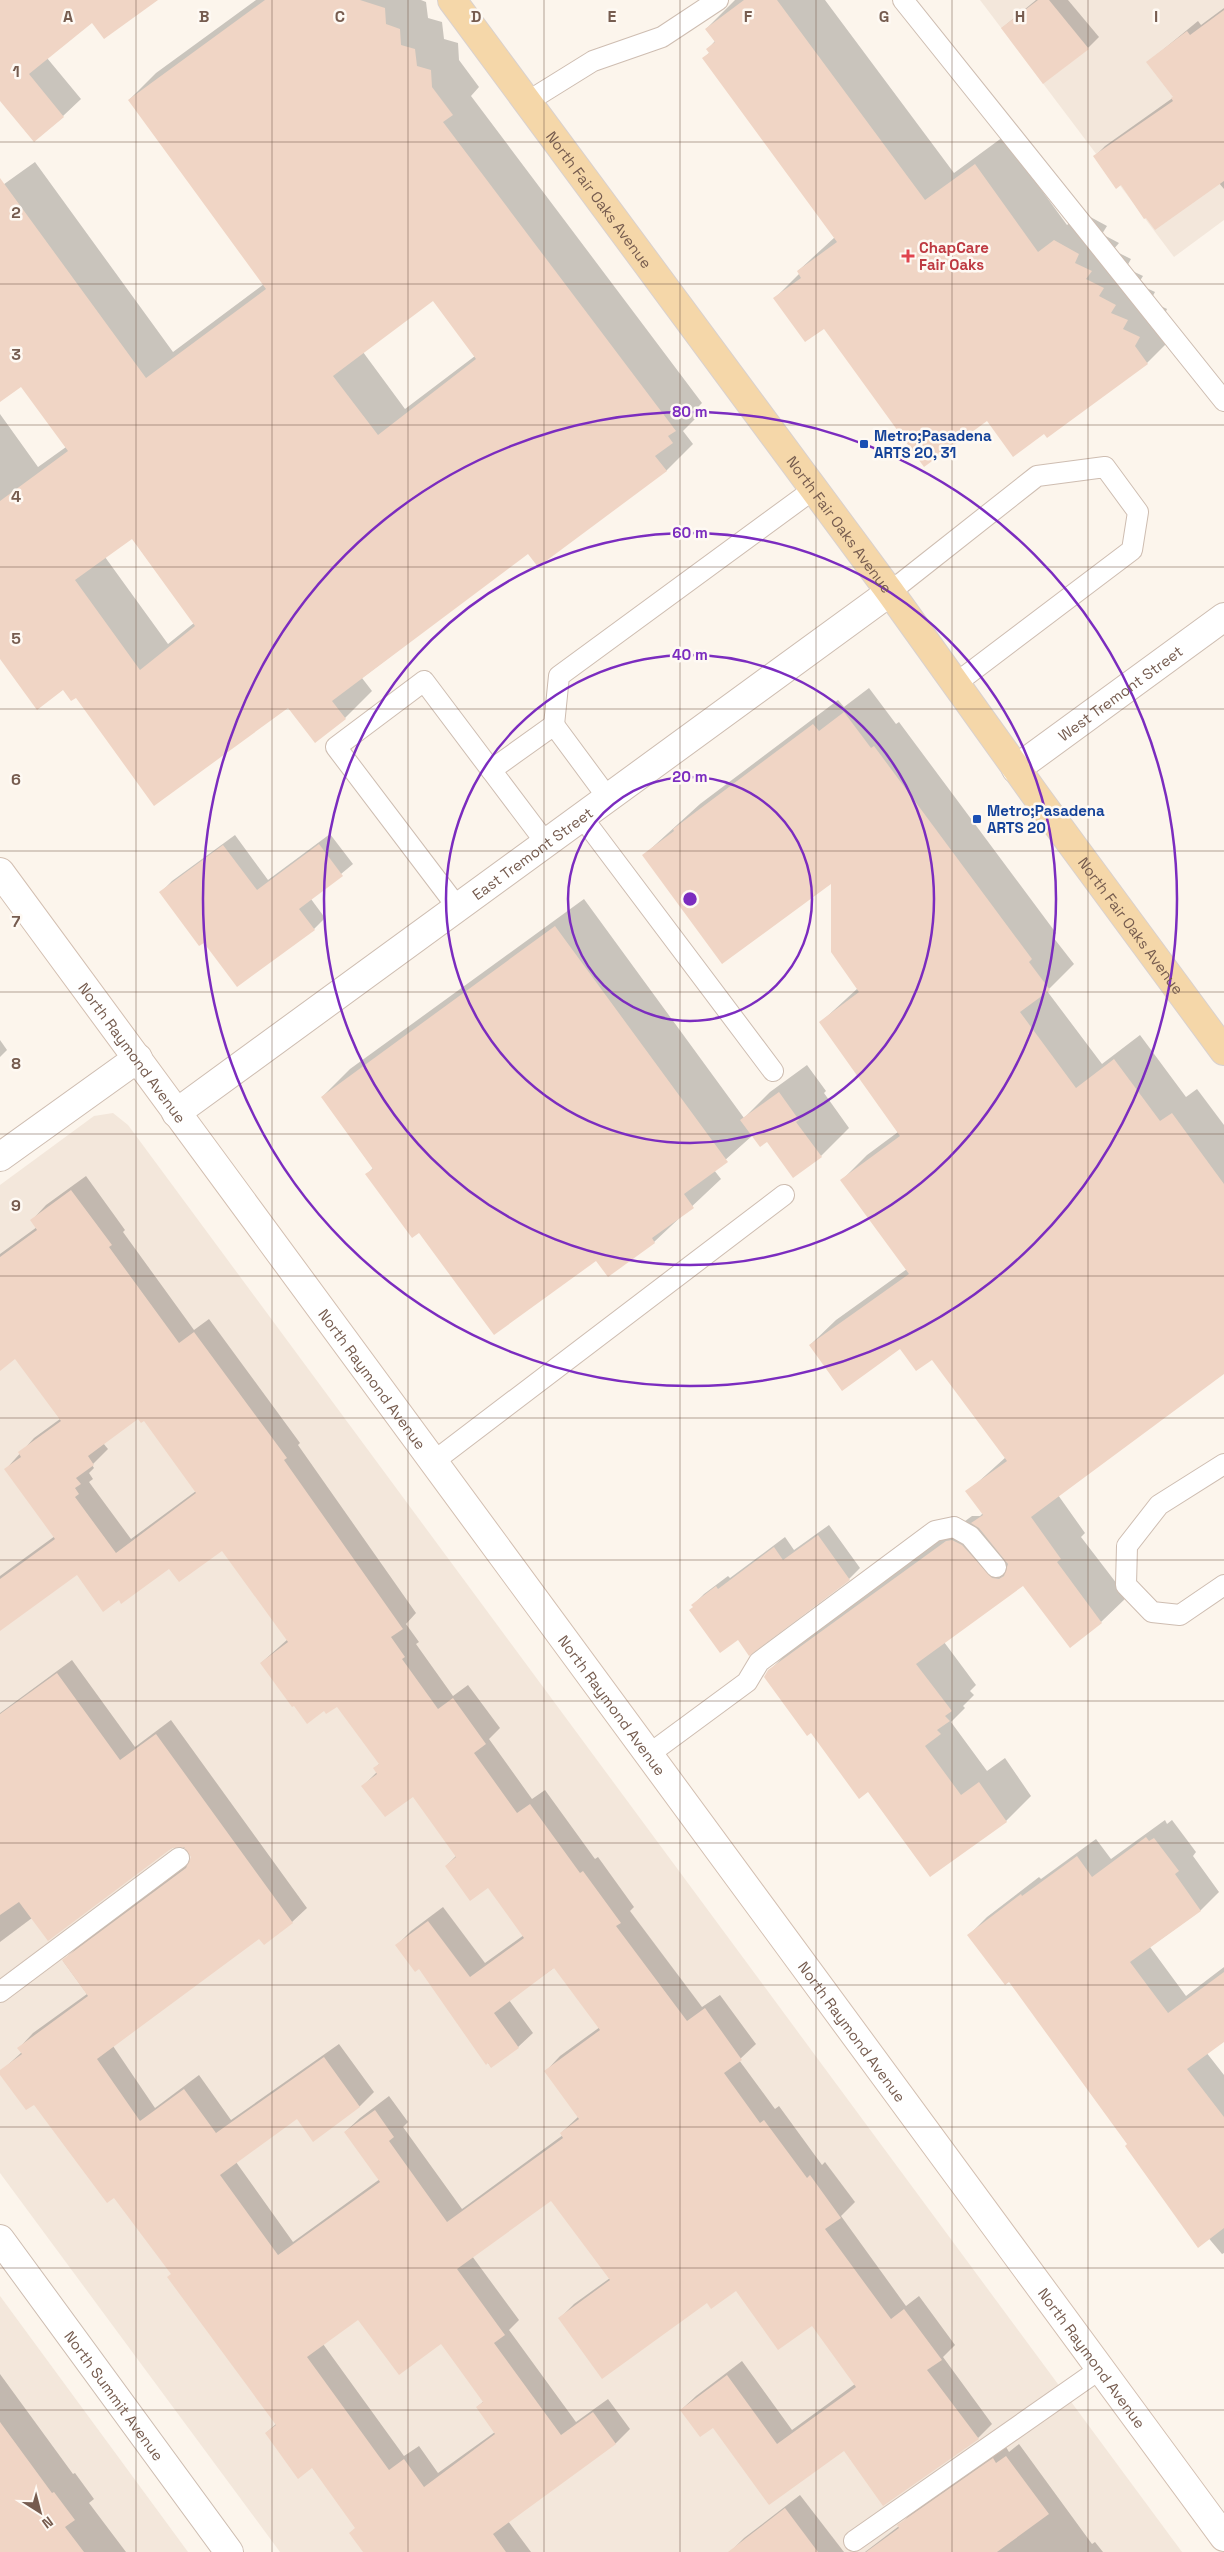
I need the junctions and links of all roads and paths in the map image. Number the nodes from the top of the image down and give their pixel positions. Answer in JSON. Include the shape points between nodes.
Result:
{"nodes":[{"id":1,"x":452,"y":0,"type":"edge"},
{"id":2,"x":718,"y":0,"type":"edge"},
{"id":3,"x":904,"y":0,"type":"edge"},
{"id":4,"x":527,"y":102,"type":"junction"},
{"id":5,"x":1224,"y":401,"type":"edge"},
{"id":6,"x":814,"y":489,"type":"junction"},
{"id":7,"x":890,"y":592,"type":"junction"},
{"id":8,"x":1224,"y":617,"type":"edge"},
{"id":9,"x":955,"y":684,"type":"junction"},
{"id":10,"x":554,"y":724,"type":"junction"},
{"id":11,"x":491,"y":770,"type":"junction"},
{"id":12,"x":1016,"y":770,"type":"junction"},
{"id":13,"x":608,"y":798,"type":"junction"},
{"id":14,"x":582,"y":817,"type":"junction"},
{"id":15,"x":546,"y":843,"type":"junction"},
{"id":16,"x":0,"y":872,"type":"edge"},
{"id":17,"x":458,"y":908,"type":"junction"},
{"id":18,"x":1224,"y":1051,"type":"edge"},
{"id":19,"x":138,"y":1058,"type":"junction"},
{"id":20,"x":772,"y":1071,"type":"dead end"},
{"id":21,"x":176,"y":1113,"type":"junction"},
{"id":22,"x":0,"y":1157,"type":"edge"},
{"id":23,"x":784,"y":1195,"type":"dead end"},
{"id":24,"x":433,"y":1462,"type":"junction"},
{"id":25,"x":1224,"y":1464,"type":"edge"},
{"id":26,"x":996,"y":1567,"type":"dead end"},
{"id":27,"x":1224,"y":1585,"type":"edge"},
{"id":28,"x":648,"y":1755,"type":"junction"},
{"id":29,"x":179,"y":1858,"type":"dead end"},
{"id":30,"x":0,"y":1992,"type":"edge"},
{"id":31,"x":0,"y":2239,"type":"edge"},
{"id":32,"x":1100,"y":2369,"type":"junction"},
{"id":33,"x":1224,"y":2538,"type":"edge"},
{"id":34,"x":854,"y":2541,"type":"dead end"},
{"id":35,"x":229,"y":2552,"type":"edge"}],
"edges":[{"from":1,"to":4,"type":"main road","name":"North Fair Oaks Avenue"},
{"from":2,"to":4,"type":"lane","via":[[662,37],[593,60]]},
{"from":3,"to":5,"type":"lane"},
{"from":4,"to":6,"type":"main road","name":"North Fair Oaks Avenue"},
{"from":6,"to":7,"type":"main road","name":"North Fair Oaks Avenue"},
{"from":6,"to":10,"type":"lane","via":[[559,676]]},
{"from":7,"to":9,"type":"main road","name":"North Fair Oaks Avenue"},
{"from":7,"to":9,"type":"lane","via":[[1037,476],[1105,466],[1138,512],[1132,550]]},
{"from":7,"to":13,"type":"street","name":"East Tremont Street"},
{"from":8,"to":12,"type":"street","name":"West Tremont Street"},
{"from":9,"to":12,"type":"main road","name":"North Fair Oaks Avenue"},
{"from":10,"to":11,"type":"lane"},
{"from":10,"to":13,"type":"lane"},
{"from":11,"to":15,"type":"lane"},
{"from":11,"to":17,"type":"lane","via":[[424,681],[336,747]]},
{"from":12,"to":18,"type":"main road","name":"North Fair Oaks Avenue"},
{"from":13,"to":14,"type":"street","name":"East Tremont Street"},
{"from":14,"to":15,"type":"street","name":"East Tremont Street"},
{"from":14,"to":20,"type":"lane"},
{"from":15,"to":17,"type":"street","name":"East Tremont Street"},
{"from":16,"to":19,"type":"street","name":"North Raymond Avenue"},
{"from":17,"to":21,"type":"street","name":"East Tremont Street"},
{"from":19,"to":21,"type":"street","name":"North Raymond Avenue"},
{"from":19,"to":22,"type":"street"},
{"from":21,"to":24,"type":"street","name":"North Raymond Avenue"},
{"from":23,"to":24,"type":"lane"},
{"from":24,"to":28,"type":"street","name":"North Raymond Avenue"},
{"from":25,"to":27,"type":"lane","via":[[1159,1506],[1127,1546],[1126,1585],[1152,1612],[1180,1615]]},
{"from":26,"to":28,"type":"lane","via":[[970,1536],[954,1527],[935,1531],[759,1662],[747,1682]]},
{"from":28,"to":32,"type":"street","name":"North Raymond Avenue"},
{"from":29,"to":30,"type":"lane"},
{"from":31,"to":35,"type":"street","name":"North Summit Avenue"},
{"from":32,"to":33,"type":"street","name":"North Raymond Avenue"},
{"from":32,"to":34,"type":"lane"}]}
